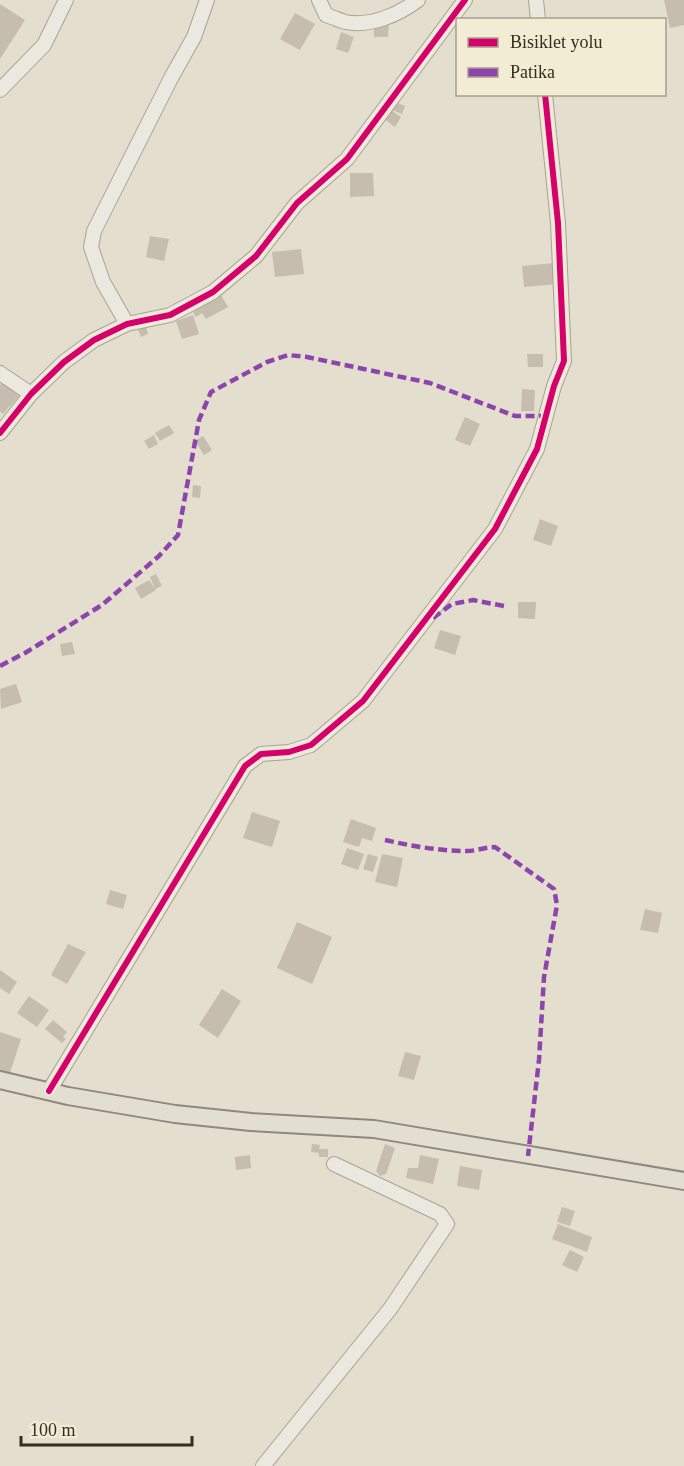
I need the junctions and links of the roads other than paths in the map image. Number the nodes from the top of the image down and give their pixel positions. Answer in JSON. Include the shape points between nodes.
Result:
{"nodes":[{"id":1,"x":66,"y":0,"type":"edge"},
{"id":2,"x":207,"y":0,"type":"edge"},
{"id":3,"x":319,"y":0,"type":"edge"},
{"id":4,"x":418,"y":0,"type":"edge"},
{"id":5,"x":465,"y":0,"type":"edge"},
{"id":6,"x":536,"y":0,"type":"edge"},
{"id":7,"x":538,"y":18,"type":"edge"},
{"id":8,"x":0,"y":90,"type":"edge"},
{"id":9,"x":545,"y":96,"type":"edge"},
{"id":10,"x":127,"y":324,"type":"junction"},
{"id":11,"x":0,"y":373,"type":"edge"},
{"id":12,"x":31,"y":394,"type":"junction"},
{"id":13,"x":0,"y":433,"type":"edge"},
{"id":14,"x":0,"y":1080,"type":"edge"},
{"id":15,"x":49,"y":1091,"type":"junction"},
{"id":16,"x":334,"y":1164,"type":"dead end"},
{"id":17,"x":684,"y":1181,"type":"edge"},
{"id":18,"x":263,"y":1466,"type":"edge"}],
"edges":[{"from":1,"to":8,"type":"street","via":[[44,45]]},
{"from":2,"to":10,"type":"street","via":[[194,37],[94,231],[91,247],[103,282]]},
{"from":3,"to":4,"type":"street","via":[[326,15],[346,22],[370,22],[401,13]]},
{"from":5,"to":10,"type":"street","via":[[346,159],[297,203],[256,256],[213,292],[170,315]]},
{"from":6,"to":7,"type":"street"},
{"from":9,"to":15,"type":"street","via":[[558,223],[564,361],[537,449],[495,529],[363,701],[311,745],[261,754],[245,766]]},
{"from":10,"to":12,"type":"street","via":[[94,340]]},
{"from":11,"to":12,"type":"street"},
{"from":12,"to":13,"type":"street"},
{"from":14,"to":15,"type":"main road"},
{"from":15,"to":17,"type":"main road","via":[[175,1114],[374,1129]]},
{"from":16,"to":18,"type":"street","via":[[440,1214],[447,1224],[390,1309]]}]}
